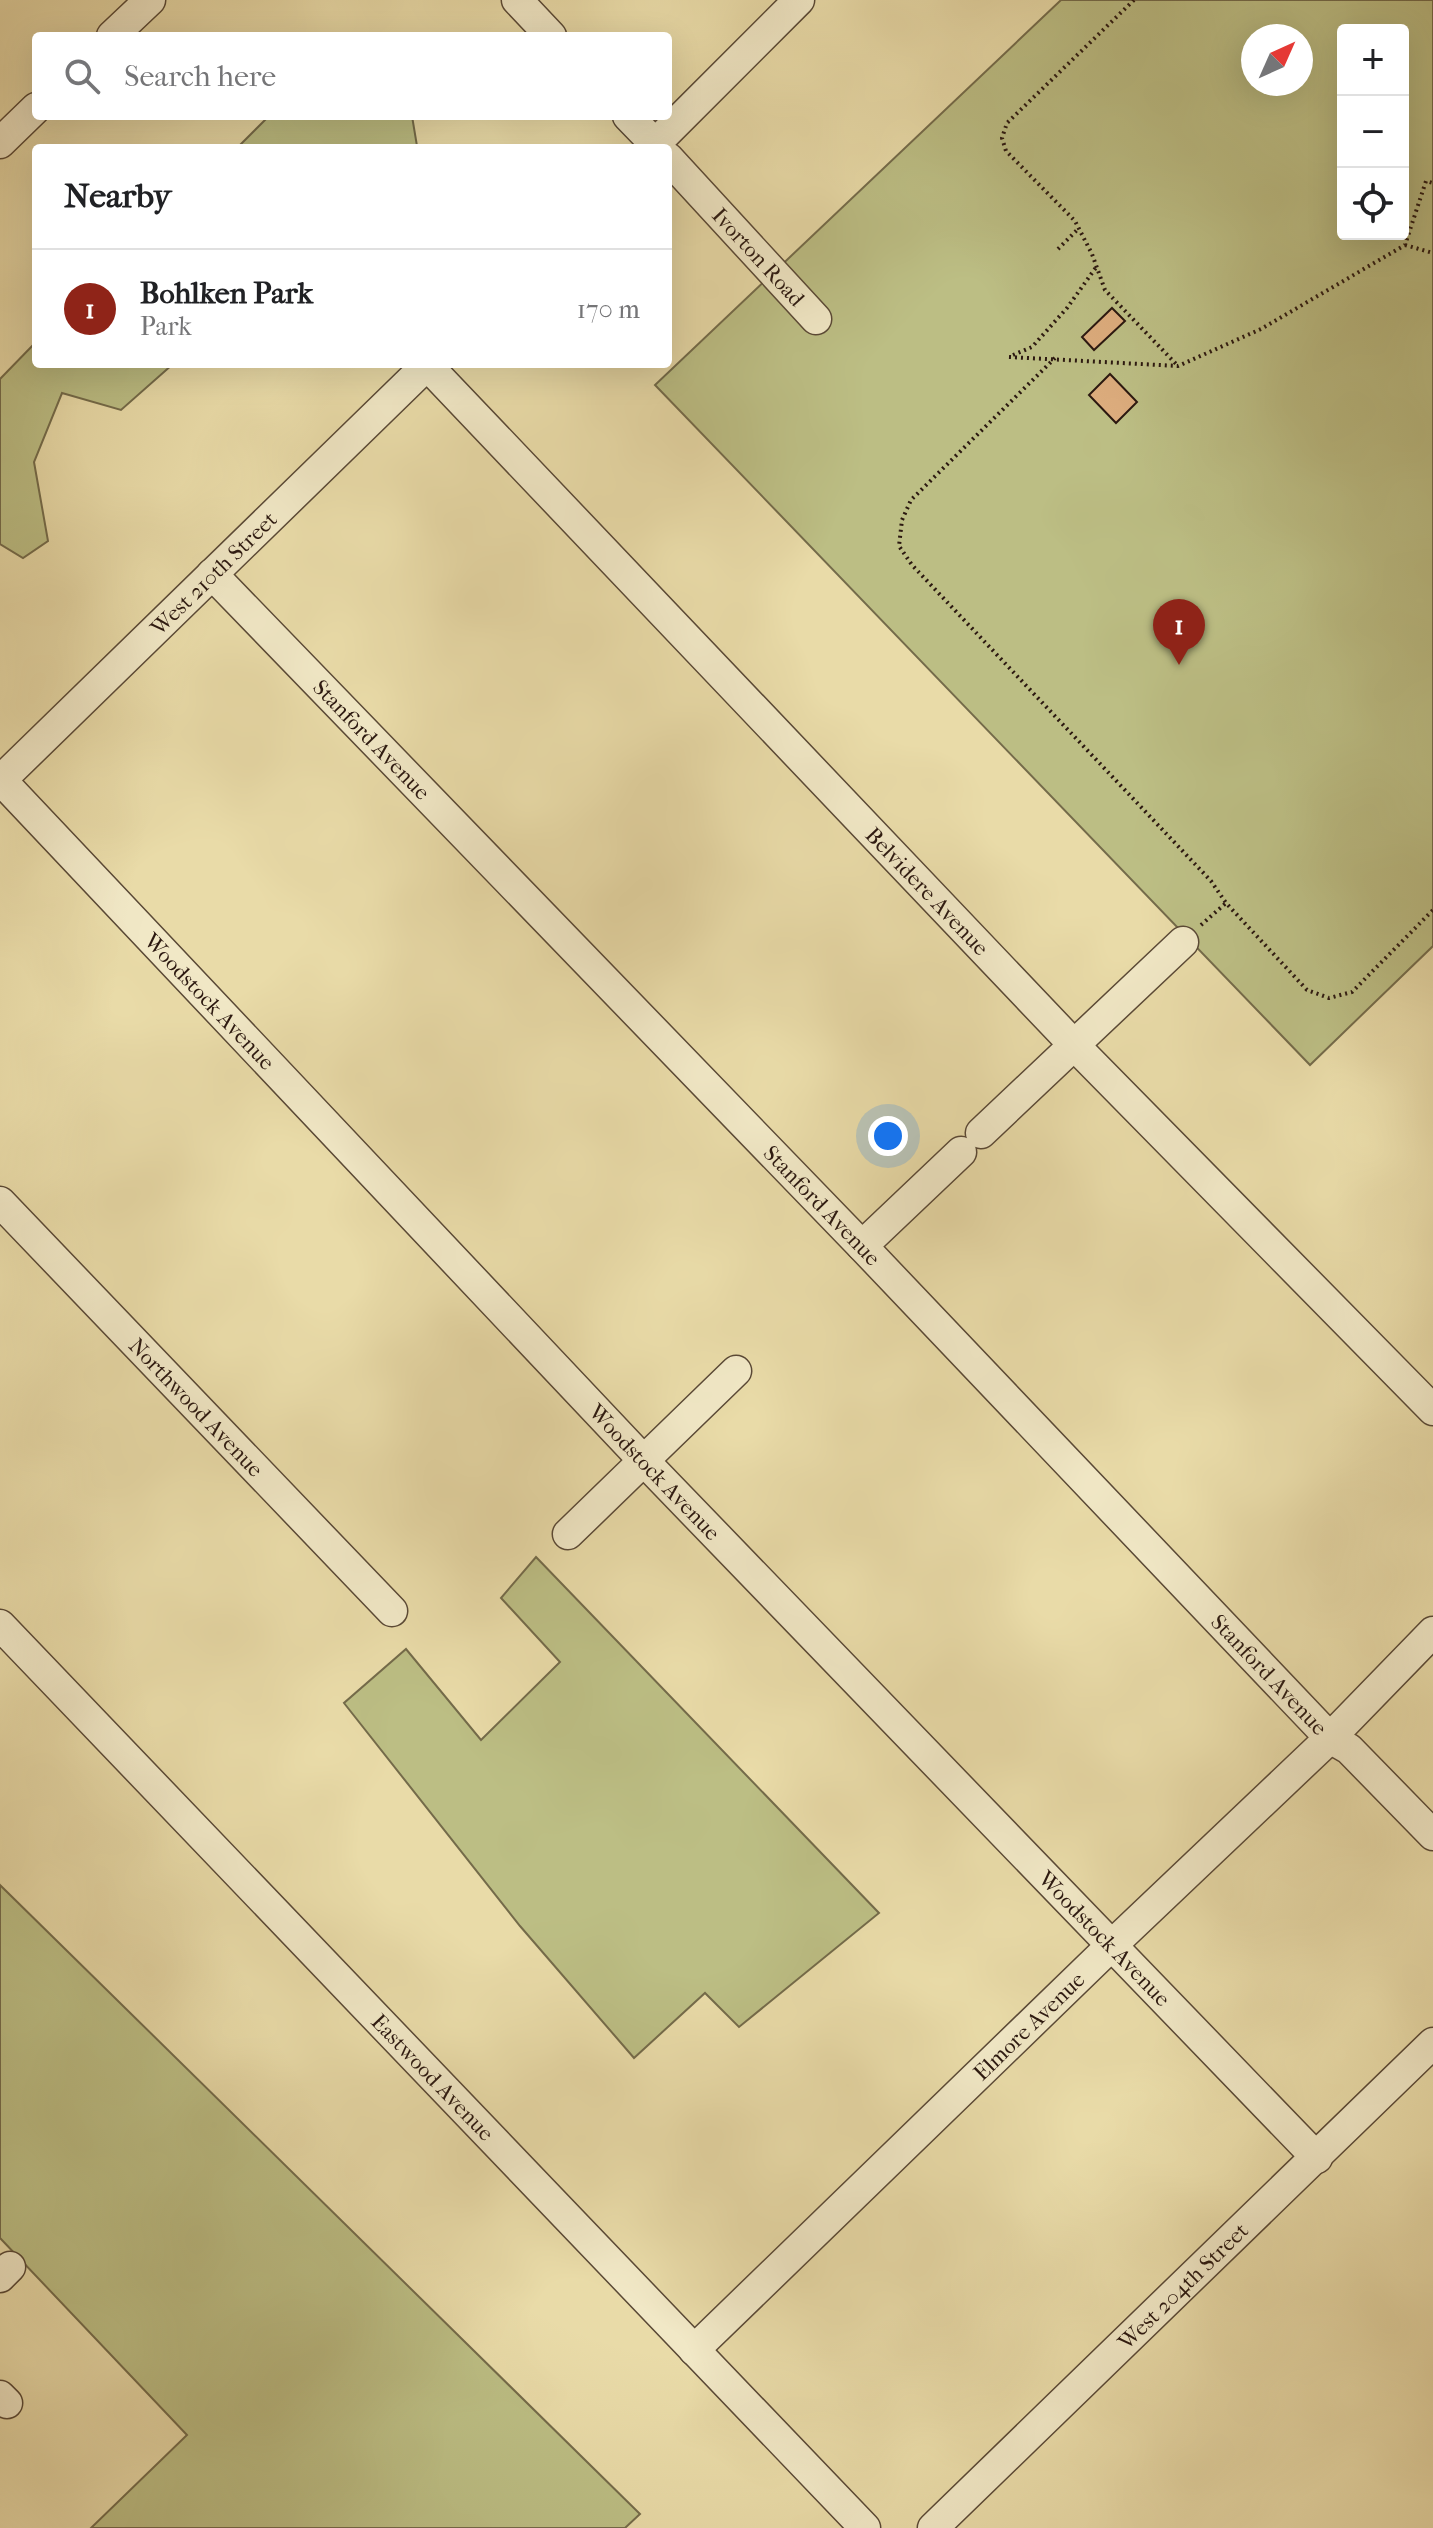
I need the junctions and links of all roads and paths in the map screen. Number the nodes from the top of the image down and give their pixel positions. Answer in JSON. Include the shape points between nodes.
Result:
{"nodes":[{"id":1,"x":150,"y":0,"type":"edge"},
{"id":2,"x":517,"y":0,"type":"edge"},
{"id":3,"x":799,"y":0,"type":"edge"},
{"id":4,"x":1134,"y":0,"type":"edge"},
{"id":5,"x":116,"y":32,"type":"edge"},
{"id":6,"x":547,"y":32,"type":"edge"},
{"id":7,"x":32,"y":112,"type":"edge"},
{"id":8,"x":632,"y":120,"type":"edge"},
{"id":9,"x":0,"y":143,"type":"edge"},
{"id":10,"x":653,"y":144,"type":"edge"},
{"id":11,"x":664,"y":144,"type":"edge"},
{"id":12,"x":672,"y":165,"type":"edge"},
{"id":13,"x":1433,"y":183,"type":"edge"},
{"id":14,"x":1079,"y":228,"type":"junction"},
{"id":15,"x":1405,"y":245,"type":"junction"},
{"id":16,"x":1058,"y":249,"type":"dead end"},
{"id":17,"x":1433,"y":253,"type":"edge"},
{"id":18,"x":1097,"y":266,"type":"junction"},
{"id":19,"x":816,"y":319,"type":"dead end"},
{"id":20,"x":1055,"y":358,"type":"junction"},
{"id":21,"x":1178,"y":366,"type":"junction"},
{"id":22,"x":424,"y":368,"type":"edge"},
{"id":23,"x":430,"y":368,"type":"edge"},
{"id":24,"x":212,"y":574,"type":"junction"},
{"id":25,"x":1,"y":780,"type":"edge"},
{"id":26,"x":1226,"y":903,"type":"junction"},
{"id":27,"x":1433,"y":910,"type":"edge"},
{"id":28,"x":1183,"y":942,"type":"joint"},
{"id":29,"x":1075,"y":1046,"type":"junction"},
{"id":30,"x":0,"y":1202,"type":"edge"},
{"id":31,"x":862,"y":1246,"type":"junction"},
{"id":32,"x":736,"y":1371,"type":"dead end"},
{"id":33,"x":1433,"y":1410,"type":"edge"},
{"id":34,"x":645,"y":1462,"type":"junction"},
{"id":35,"x":568,"y":1534,"type":"dead end"},
{"id":36,"x":392,"y":1611,"type":"dead end"},
{"id":37,"x":1433,"y":1632,"type":"edge"},
{"id":38,"x":7,"y":1646,"type":"edge"},
{"id":39,"x":1330,"y":1738,"type":"junction"},
{"id":40,"x":1433,"y":1835,"type":"edge"},
{"id":41,"x":1112,"y":1945,"type":"junction"},
{"id":42,"x":1433,"y":2043,"type":"edge"},
{"id":43,"x":1317,"y":2158,"type":"junction"},
{"id":44,"x":694,"y":2350,"type":"junction"},
{"id":45,"x":865,"y":2528,"type":"edge"},
{"id":46,"x":933,"y":2528,"type":"edge"}],
"edges":[{"from":1,"to":5,"type":"street"},
{"from":2,"to":6,"type":"street"},
{"from":3,"to":11,"type":"street"},
{"from":4,"to":14,"type":"path","via":[[1007,123],[1002,138],[1006,151]]},
{"from":7,"to":9,"type":"street"},
{"from":8,"to":10,"type":"street","name":"Ivorton Road"},
{"from":12,"to":19,"type":"street","name":"Ivorton Road"},
{"from":13,"to":15,"type":"path","via":[[1426,181]]},
{"from":14,"to":16,"type":"path"},
{"from":14,"to":18,"type":"path"},
{"from":15,"to":17,"type":"path"},
{"from":15,"to":21,"type":"path","via":[[1261,329]]},
{"from":18,"to":20,"type":"path","via":[[1032,347],[1009,357]]},
{"from":18,"to":21,"type":"path","via":[[1105,290]]},
{"from":20,"to":21,"type":"path"},
{"from":20,"to":26,"type":"path","via":[[911,500],[899,546]]},
{"from":22,"to":24,"type":"street","name":"West 210th Street"},
{"from":23,"to":29,"type":"street","name":"Belvidere Avenue"},
{"from":24,"to":25,"type":"street","name":"West 210th Street"},
{"from":24,"to":31,"type":"street","name":"Stanford Avenue"},
{"from":25,"to":34,"type":"street","name":"Woodstock Avenue"},
{"from":26,"to":27,"type":"path","via":[[1307,990],[1329,998],[1352,992]]},
{"from":26,"to":28,"type":"path"},
{"from":28,"to":29,"type":"street"},
{"from":29,"to":31,"type":"street"},
{"from":29,"to":33,"type":"street","name":"Belvidere Avenue"},
{"from":30,"to":36,"type":"street","name":"Northwood Avenue"},
{"from":31,"to":39,"type":"street","name":"Stanford Avenue"},
{"from":32,"to":34,"type":"street"},
{"from":34,"to":35,"type":"street"},
{"from":34,"to":41,"type":"street","name":"Woodstock Avenue"},
{"from":37,"to":39,"type":"street","name":"Elmore Avenue"},
{"from":38,"to":44,"type":"street","name":"Eastwood Avenue"},
{"from":39,"to":40,"type":"street","name":"Stanford Avenue","via":[[1349,1749]]},
{"from":39,"to":41,"type":"street","name":"Elmore Avenue"},
{"from":41,"to":43,"type":"street","name":"Woodstock Avenue"},
{"from":41,"to":44,"type":"street","name":"Elmore Avenue"},
{"from":42,"to":43,"type":"street","name":"West 204th Street"},
{"from":43,"to":46,"type":"street","name":"West 204th Street"},
{"from":44,"to":45,"type":"street","name":"Eastwood Avenue"}]}
